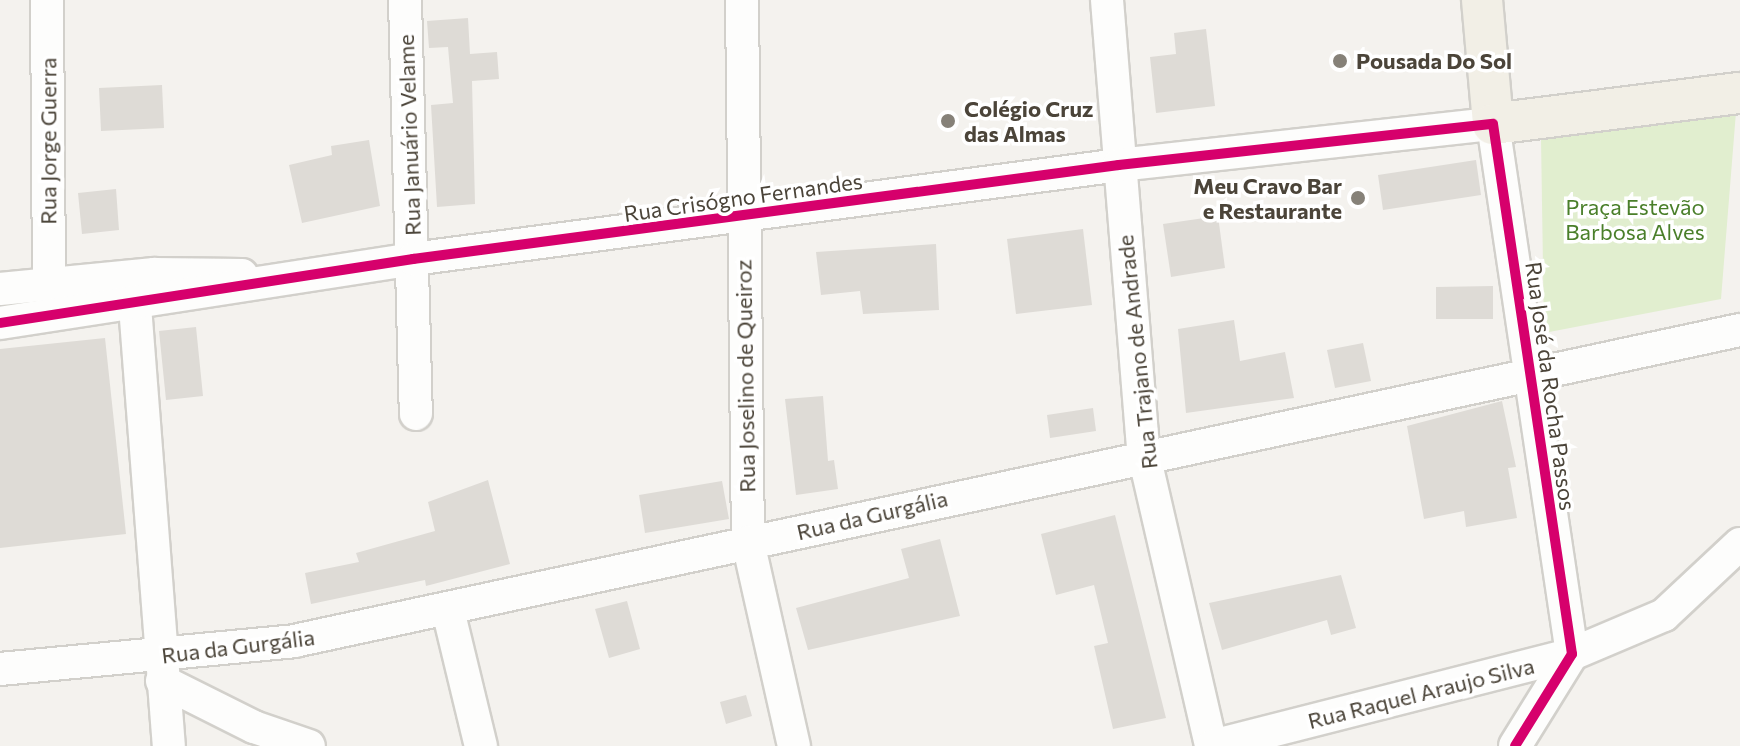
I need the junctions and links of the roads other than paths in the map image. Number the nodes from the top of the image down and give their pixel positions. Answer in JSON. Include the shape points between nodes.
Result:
{"nodes":[{"id":1,"x":47,"y":0,"type":"edge"},
{"id":2,"x":405,"y":0,"type":"edge"},
{"id":3,"x":742,"y":0,"type":"edge"},
{"id":4,"x":1107,"y":0,"type":"edge"},
{"id":5,"x":1482,"y":0,"type":"edge"},
{"id":6,"x":1740,"y":93,"type":"edge"},
{"id":7,"x":1493,"y":124,"type":"junction"},
{"id":8,"x":1119,"y":165,"type":"junction"},
{"id":9,"x":743,"y":218,"type":"junction"},
{"id":10,"x":413,"y":259,"type":"junction"},
{"id":11,"x":293,"y":278,"type":"junction"},
{"id":12,"x":49,"y":283,"type":"junction"},
{"id":13,"x":0,"y":289,"type":"edge"},
{"id":14,"x":135,"y":306,"type":"junction"},
{"id":15,"x":0,"y":323,"type":"edge"},
{"id":16,"x":1740,"y":330,"type":"edge"},
{"id":17,"x":1527,"y":375,"type":"junction"},
{"id":18,"x":416,"y":414,"type":"dead end"},
{"id":19,"x":1144,"y":455,"type":"junction"},
{"id":20,"x":748,"y":542,"type":"junction"},
{"id":21,"x":1740,"y":544,"type":"edge"},
{"id":22,"x":448,"y":610,"type":"junction"},
{"id":23,"x":1572,"y":654,"type":"junction"},
{"id":24,"x":0,"y":669,"type":"edge"},
{"id":25,"x":160,"y":669,"type":"junction"},
{"id":26,"x":169,"y":746,"type":"edge"},
{"id":27,"x":309,"y":746,"type":"edge"},
{"id":28,"x":481,"y":746,"type":"edge"},
{"id":29,"x":794,"y":746,"type":"edge"},
{"id":30,"x":1211,"y":746,"type":"edge"},
{"id":31,"x":1515,"y":746,"type":"edge"}],
"edges":[{"from":1,"to":12,"type":"street","name":"Rua Jorge Guerra"},
{"from":2,"to":10,"type":"street","name":"Rua Januário Velame"},
{"from":3,"to":9,"type":"street","name":"Rua Joselino de Queiroz"},
{"from":4,"to":8,"type":"street","name":"Rua Trajano de Andrade"},
{"from":5,"to":7,"type":"main road","name":"Rua José da Rocha Passos"},
{"from":6,"to":7,"type":"main road","name":"Rua Crisógno Fernandes"},
{"from":7,"to":8,"type":"street","name":"Rua Crisógno Fernandes"},
{"from":7,"to":17,"type":"street","name":"Rua José da Rocha Passos"},
{"from":8,"to":9,"type":"street","name":"Rua Crisógno Fernandes"},
{"from":8,"to":19,"type":"street","name":"Rua Trajano de Andrade"},
{"from":9,"to":10,"type":"street","name":"Rua Crisógno Fernandes"},
{"from":9,"to":20,"type":"street","name":"Rua Joselino de Queiroz"},
{"from":10,"to":11,"type":"street","name":"Rua Crisógno Fernandes"},
{"from":10,"to":18,"type":"street","name":"Rua Januário Velame"},
{"from":11,"to":12,"type":"street","name":"Rua Crisógno Fernandes","via":[[199,273]]},
{"from":11,"to":14,"type":"street","name":"Rua Crisógno Fernandes"},
{"from":12,"to":13,"type":"street","name":"Rua Crisógno Fernandes"},
{"from":14,"to":15,"type":"street","name":"Rua Crisógno Fernandes"},
{"from":14,"to":25,"type":"street"},
{"from":16,"to":17,"type":"street","name":"Rua da Gurgália"},
{"from":17,"to":19,"type":"street","name":"Rua da Gurgália"},
{"from":17,"to":23,"type":"street","name":"Rua José da Rocha Passos"},
{"from":19,"to":20,"type":"street","name":"Rua da Gurgália"},
{"from":19,"to":30,"type":"street","name":"Rua Trajano de Andrade"},
{"from":20,"to":22,"type":"street","name":"Rua da Gurgália"},
{"from":20,"to":29,"type":"street","name":"Rua Joselino de Queiroz"},
{"from":21,"to":23,"type":"street","name":"Rua Raquel Araujo Silva","via":[[1664,615]]},
{"from":22,"to":25,"type":"street","name":"Rua da Gurgália"},
{"from":22,"to":28,"type":"street"},
{"from":23,"to":30,"type":"street","name":"Rua Raquel Araujo Silva"},
{"from":23,"to":31,"type":"street"},
{"from":24,"to":25,"type":"street","name":"Rua da Gurgália"},
{"from":25,"to":26,"type":"street"},
{"from":25,"to":27,"type":"street","via":[[254,727]]}]}
